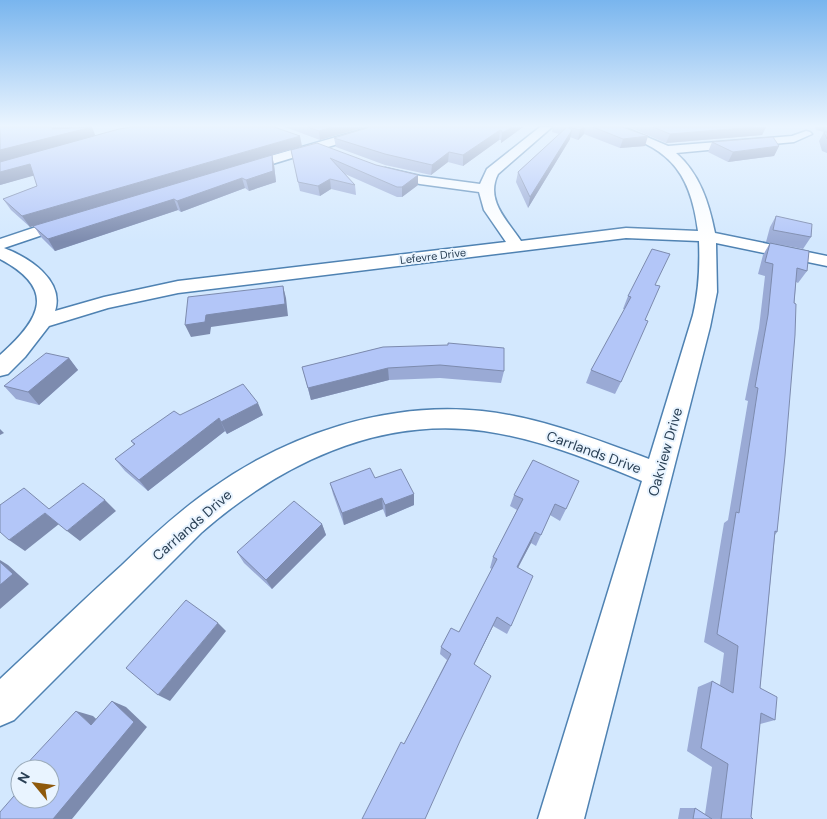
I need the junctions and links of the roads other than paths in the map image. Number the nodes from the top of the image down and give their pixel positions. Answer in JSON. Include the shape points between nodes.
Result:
{"nodes":[{"id":1,"x":254,"y":165,"type":"edge"},
{"id":2,"x":500,"y":165,"type":"edge"},
{"id":3,"x":681,"y":165,"type":"edge"},
{"id":4,"x":370,"y":167,"type":"edge"},
{"id":5,"x":225,"y":174,"type":"edge"},
{"id":6,"x":484,"y":189,"type":"junction"},
{"id":7,"x":84,"y":216,"type":"edge"},
{"id":8,"x":706,"y":236,"type":"junction"},
{"id":9,"x":0,"y":244,"type":"edge"},
{"id":10,"x":516,"y":246,"type":"junction"},
{"id":11,"x":0,"y":252,"type":"edge"},
{"id":12,"x":827,"y":261,"type":"edge"},
{"id":13,"x":42,"y":321,"type":"junction"},
{"id":14,"x":0,"y":368,"type":"edge"},
{"id":15,"x":658,"y":475,"type":"junction"},
{"id":16,"x":0,"y":706,"type":"edge"},
{"id":17,"x":561,"y":819,"type":"edge"}],
"edges":[{"from":1,"to":5,"type":"street"},
{"from":2,"to":6,"type":"street","via":[[492,172]]},
{"from":3,"to":8,"type":"street","name":"Oakview Drive","via":[[689,176],[703,216]]},
{"from":4,"to":6,"type":"street","via":[[420,180]]},
{"from":6,"to":10,"type":"street","via":[[489,207]]},
{"from":7,"to":9,"type":"street"},
{"from":8,"to":10,"type":"street","name":"Lefevre Drive","via":[[671,232],[626,233]]},
{"from":8,"to":12,"type":"street","name":"Lefevre Drive"},
{"from":8,"to":15,"type":"street","name":"Oakview Drive","via":[[707,294],[698,338]]},
{"from":10,"to":13,"type":"street","name":"Lefevre Drive","via":[[178,287]]},
{"from":11,"to":13,"type":"street","via":[[26,264],[42,280],[46,312]]},
{"from":13,"to":14,"type":"street","via":[[15,355]]},
{"from":15,"to":16,"type":"street","name":"Carrlands Drive","via":[[587,446],[525,428],[481,421],[438,419],[400,422],[318,444],[280,461],[237,487],[196,519]]},
{"from":15,"to":17,"type":"street","name":"Oakview Drive"}]}
